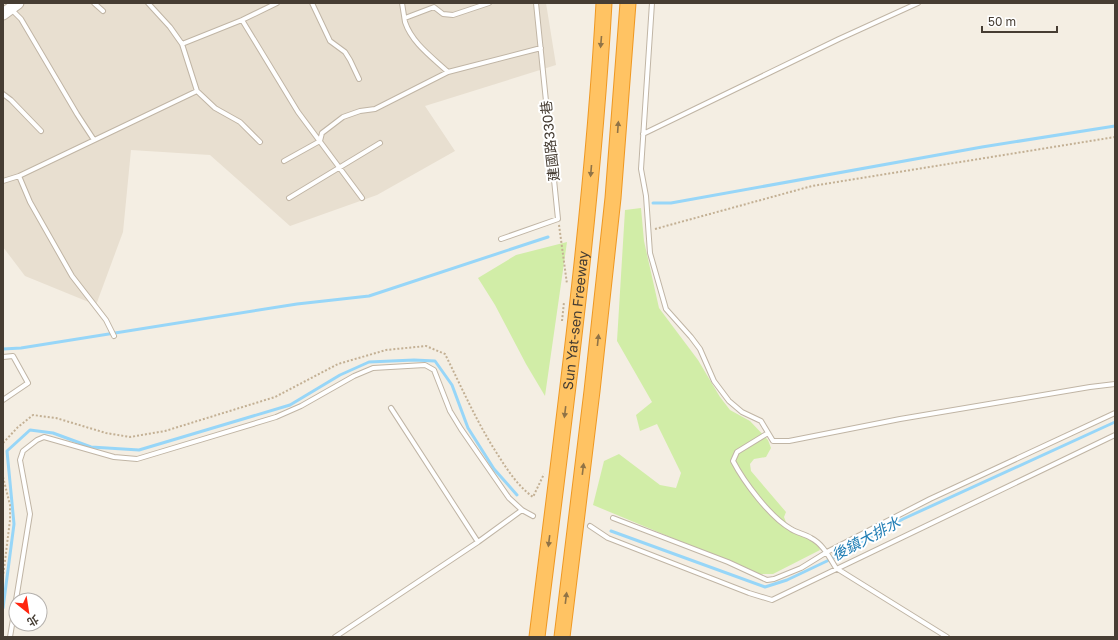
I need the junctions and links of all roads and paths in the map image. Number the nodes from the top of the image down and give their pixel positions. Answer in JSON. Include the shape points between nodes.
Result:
{"nodes":[{"id":1,"x":94,"y":3,"type":"edge"},
{"id":2,"x":148,"y":3,"type":"edge"},
{"id":3,"x":277,"y":3,"type":"edge"},
{"id":4,"x":312,"y":3,"type":"edge"},
{"id":5,"x":402,"y":3,"type":"edge"},
{"id":6,"x":489,"y":3,"type":"edge"},
{"id":7,"x":536,"y":3,"type":"edge"},
{"id":8,"x":604,"y":3,"type":"edge"},
{"id":9,"x":628,"y":3,"type":"edge"},
{"id":10,"x":652,"y":3,"type":"edge"},
{"id":11,"x":918,"y":3,"type":"edge"},
{"id":12,"x":11,"y":8,"type":"edge"},
{"id":13,"x":103,"y":11,"type":"dead end"},
{"id":14,"x":405,"y":18,"type":"junction"},
{"id":15,"x":242,"y":20,"type":"junction"},
{"id":16,"x":182,"y":44,"type":"junction"},
{"id":17,"x":541,"y":48,"type":"junction"},
{"id":18,"x":448,"y":72,"type":"junction"},
{"id":19,"x":359,"y":79,"type":"dead end"},
{"id":20,"x":196,"y":91,"type":"junction"},
{"id":21,"x":3,"y":94,"type":"edge"},
{"id":22,"x":42,"y":131,"type":"dead end"},
{"id":23,"x":643,"y":134,"type":"junction"},
{"id":24,"x":1115,"y":137,"type":"edge"},
{"id":25,"x":94,"y":140,"type":"junction"},
{"id":26,"x":320,"y":141,"type":"junction"},
{"id":27,"x":260,"y":142,"type":"dead end"},
{"id":28,"x":380,"y":143,"type":"dead end"},
{"id":29,"x":284,"y":161,"type":"dead end"},
{"id":30,"x":340,"y":168,"type":"junction"},
{"id":31,"x":20,"y":176,"type":"junction"},
{"id":32,"x":3,"y":181,"type":"edge"},
{"id":33,"x":289,"y":198,"type":"dead end"},
{"id":34,"x":362,"y":198,"type":"dead end"},
{"id":35,"x":558,"y":219,"type":"junction"},
{"id":36,"x":648,"y":231,"type":"junction"},
{"id":37,"x":500,"y":239,"type":"dead end"},
{"id":38,"x":567,"y":285,"type":"dead end"},
{"id":39,"x":565,"y":296,"type":"dead end"},
{"id":40,"x":562,"y":322,"type":"dead end"},
{"id":41,"x":114,"y":336,"type":"dead end"},
{"id":42,"x":3,"y":357,"type":"edge"},
{"id":43,"x":1115,"y":384,"type":"edge"},
{"id":44,"x":3,"y":400,"type":"edge"},
{"id":45,"x":391,"y":408,"type":"dead end"},
{"id":46,"x":1115,"y":413,"type":"edge"},
{"id":47,"x":768,"y":433,"type":"junction"},
{"id":48,"x":1115,"y":435,"type":"edge"},
{"id":49,"x":3,"y":443,"type":"edge"},
{"id":50,"x":546,"y":471,"type":"dead end"},
{"id":51,"x":3,"y":477,"type":"edge"},
{"id":52,"x":522,"y":510,"type":"junction"},
{"id":53,"x":533,"y":516,"type":"dead end"},
{"id":54,"x":613,"y":518,"type":"dead end"},
{"id":55,"x":590,"y":526,"type":"dead end"},
{"id":56,"x":478,"y":542,"type":"junction"},
{"id":57,"x":827,"y":553,"type":"junction"},
{"id":58,"x":835,"y":566,"type":"junction"},
{"id":59,"x":3,"y":577,"type":"edge"},
{"id":60,"x":17,"y":592,"type":"edge"},
{"id":61,"x":335,"y":637,"type":"edge"},
{"id":62,"x":537,"y":637,"type":"edge"},
{"id":63,"x":562,"y":637,"type":"edge"},
{"id":64,"x":947,"y":637,"type":"edge"}],
"edges":[{"from":1,"to":13,"type":"lane"},
{"from":2,"to":16,"type":"lane"},
{"from":3,"to":15,"type":"lane"},
{"from":4,"to":19,"type":"lane","via":[[330,41],[345,52]]},
{"from":5,"to":14,"type":"lane"},
{"from":6,"to":14,"type":"lane","via":[[453,15],[443,14],[434,7]]},
{"from":7,"to":17,"type":"lane","name":"建國路330巷"},
{"from":8,"to":62,"type":"highway","name":"Sun Yat-sen Freeway","one_way":true,"via":[[588,198]]},
{"from":63,"to":9,"type":"highway","name":"Sun Yat-sen Freeway","one_way":true,"via":[[613,198]]},
{"from":10,"to":23,"type":"lane"},
{"from":11,"to":23,"type":"lane"},
{"from":12,"to":25,"type":"lane","via":[[21,19]]},
{"from":14,"to":18,"type":"lane","via":[[413,38]]},
{"from":15,"to":16,"type":"lane"},
{"from":15,"to":26,"type":"lane","via":[[298,112]]},
{"from":16,"to":20,"type":"lane"},
{"from":17,"to":18,"type":"lane"},
{"from":17,"to":35,"type":"lane","name":"建國路330巷"},
{"from":18,"to":26,"type":"lane","via":[[375,108],[343,117],[322,133]]},
{"from":20,"to":25,"type":"lane"},
{"from":20,"to":27,"type":"lane","via":[[215,108],[240,122]]},
{"from":21,"to":22,"type":"lane"},
{"from":23,"to":36,"type":"lane","via":[[641,169]]},
{"from":24,"to":36,"type":"path","via":[[812,186]]},
{"from":25,"to":31,"type":"lane"},
{"from":26,"to":29,"type":"lane"},
{"from":26,"to":30,"type":"lane"},
{"from":28,"to":30,"type":"lane"},
{"from":30,"to":33,"type":"lane"},
{"from":30,"to":34,"type":"lane"},
{"from":31,"to":32,"type":"lane"},
{"from":31,"to":41,"type":"lane","via":[[30,202],[72,276],[106,320]]},
{"from":35,"to":37,"type":"lane"},
{"from":35,"to":38,"type":"path"},
{"from":36,"to":47,"type":"lane","via":[[650,253],[666,309],[700,349],[714,380],[729,401],[742,412],[761,421]]},
{"from":39,"to":40,"type":"path"},
{"from":42,"to":44,"type":"lane","via":[[13,356],[28,383]]},
{"from":43,"to":47,"type":"lane","via":[[900,419],[789,441],[773,441]]},
{"from":45,"to":56,"type":"lane"},
{"from":46,"to":57,"type":"lane","via":[[930,499]]},
{"from":47,"to":57,"type":"lane","via":[[737,452],[733,461],[739,473],[768,510],[790,529],[812,538]]},
{"from":48,"to":58,"type":"lane"},
{"from":49,"to":50,"type":"path","via":[[33,415],[56,418],[106,433],[130,437],[165,431],[275,397],[338,364],[386,350],[426,346],[445,354],[491,445],[510,475],[533,497]]},
{"from":51,"to":59,"type":"path","via":[[10,505]]},
{"from":52,"to":53,"type":"lane"},
{"from":52,"to":56,"type":"lane"},
{"from":52,"to":60,"type":"lane","via":[[509,498],[461,430],[450,411],[434,370],[425,365],[373,368],[276,417],[137,459],[114,457],[44,437],[37,440],[23,451],[20,460],[30,514]]},
{"from":54,"to":57,"type":"lane","via":[[728,562],[767,580],[801,568]]},
{"from":55,"to":58,"type":"lane","via":[[608,538],[772,600]]},
{"from":56,"to":61,"type":"lane"},
{"from":57,"to":58,"type":"lane"},
{"from":58,"to":64,"type":"lane"}]}
